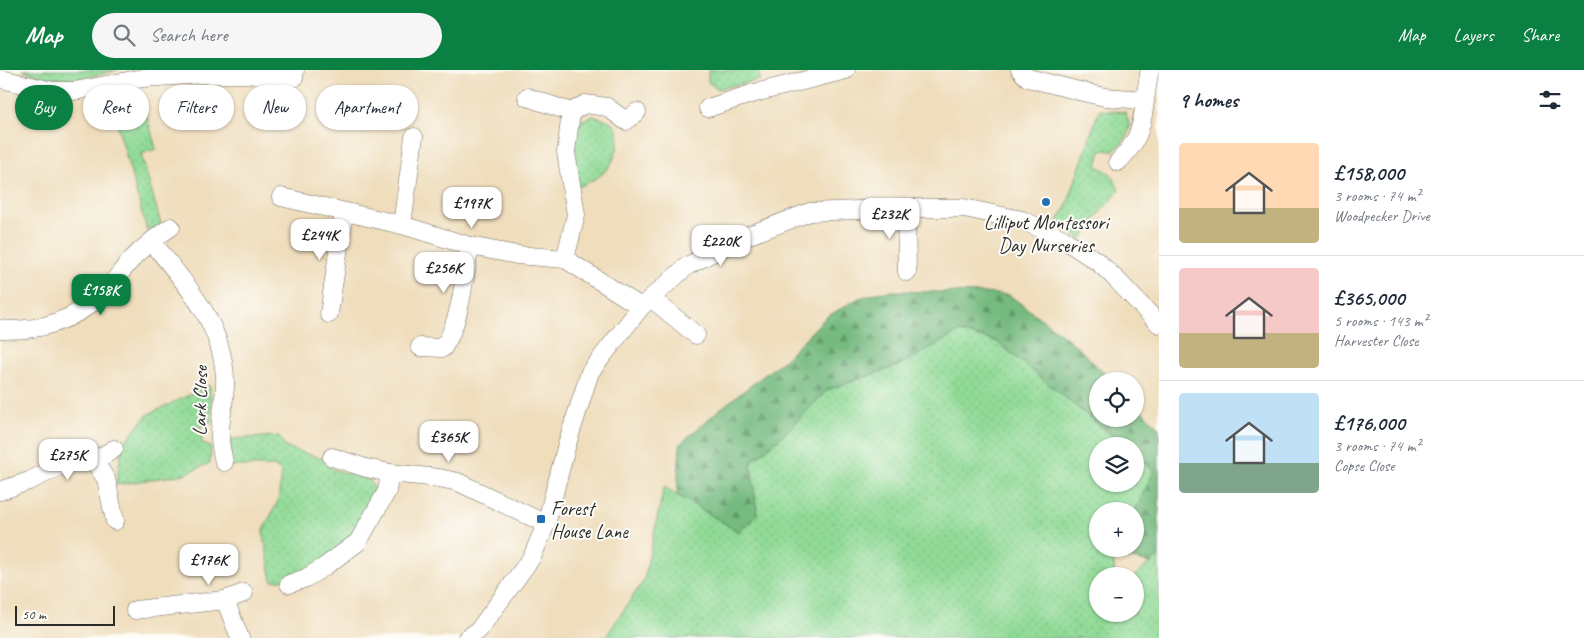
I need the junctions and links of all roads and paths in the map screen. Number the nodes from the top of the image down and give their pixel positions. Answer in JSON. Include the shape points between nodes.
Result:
{"nodes":[{"id":1,"x":296,"y":70,"type":"edge"},
{"id":2,"x":846,"y":70,"type":"edge"},
{"id":3,"x":1020,"y":70,"type":"edge"},
{"id":4,"x":1150,"y":70,"type":"edge"},
{"id":5,"x":134,"y":75,"type":"edge"},
{"id":6,"x":2,"y":77,"type":"edge"},
{"id":7,"x":527,"y":97,"type":"dead end"},
{"id":8,"x":1144,"y":100,"type":"junction"},
{"id":9,"x":708,"y":108,"type":"dead end"},
{"id":10,"x":571,"y":112,"type":"junction"},
{"id":11,"x":637,"y":112,"type":"dead end"},
{"id":12,"x":414,"y":137,"type":"dead end"},
{"id":13,"x":1118,"y":162,"type":"dead end"},
{"id":14,"x":281,"y":196,"type":"dead end"},
{"id":15,"x":906,"y":208,"type":"junction"},
{"id":16,"x":344,"y":212,"type":"junction"},
{"id":17,"x":402,"y":225,"type":"junction"},
{"id":18,"x":171,"y":227,"type":"dead end"},
{"id":19,"x":152,"y":242,"type":"junction"},
{"id":20,"x":470,"y":246,"type":"junction"},
{"id":21,"x":565,"y":259,"type":"junction"},
{"id":22,"x":907,"y":272,"type":"dead end"},
{"id":23,"x":646,"y":302,"type":"junction"},
{"id":24,"x":329,"y":314,"type":"dead end"},
{"id":25,"x":1159,"y":324,"type":"edge"},
{"id":26,"x":0,"y":329,"type":"edge"},
{"id":27,"x":696,"y":335,"type":"dead end"},
{"id":28,"x":420,"y":347,"type":"dead end"},
{"id":29,"x":114,"y":449,"type":"dead end"},
{"id":30,"x":332,"y":457,"type":"dead end"},
{"id":31,"x":94,"y":461,"type":"junction"},
{"id":32,"x":224,"y":462,"type":"dead end"},
{"id":33,"x":390,"y":473,"type":"junction"},
{"id":34,"x":0,"y":491,"type":"edge"},
{"id":35,"x":116,"y":521,"type":"dead end"},
{"id":36,"x":546,"y":524,"type":"junction"},
{"id":37,"x":289,"y":584,"type":"dead end"},
{"id":38,"x":244,"y":592,"type":"dead end"},
{"id":39,"x":225,"y":600,"type":"junction"},
{"id":40,"x":135,"y":610,"type":"dead end"},
{"id":41,"x":476,"y":636,"type":"edge"},
{"id":42,"x":240,"y":638,"type":"edge"}],
"edges":[{"from":1,"to":5,"type":"street","via":[[294,78],[245,74]]},
{"from":2,"to":9,"type":"street"},
{"from":3,"to":8,"type":"street","via":[[1028,78],[1087,93]]},
{"from":4,"to":8,"type":"street"},
{"from":5,"to":6,"type":"street","via":[[74,91],[31,87]]},
{"from":7,"to":10,"type":"street"},
{"from":8,"to":13,"type":"street","via":[[1136,139]]},
{"from":10,"to":11,"type":"street","via":[[585,104],[607,107],[626,120]]},
{"from":10,"to":21,"type":"street","via":[[566,152],[576,215]]},
{"from":12,"to":17,"type":"street"},
{"from":14,"to":16,"type":"street"},
{"from":15,"to":22,"type":"street"},
{"from":15,"to":23,"type":"street","via":[[810,212],[739,239],[688,266]]},
{"from":15,"to":25,"type":"street","via":[[964,208],[1022,220],[1043,228],[1098,262]]},
{"from":16,"to":17,"type":"street"},
{"from":16,"to":24,"type":"street"},
{"from":17,"to":20,"type":"street"},
{"from":18,"to":19,"type":"street"},
{"from":19,"to":26,"type":"street","via":[[101,294],[70,317],[32,329]]},
{"from":19,"to":32,"type":"street","name":"Lark Close","via":[[196,296],[218,342],[225,379],[220,433]]},
{"from":20,"to":21,"type":"street","via":[[517,255]]},
{"from":20,"to":28,"type":"street","via":[[446,354]]},
{"from":21,"to":23,"type":"street"},
{"from":23,"to":27,"type":"street"},
{"from":23,"to":36,"type":"street","via":[[590,372]]},
{"from":29,"to":31,"type":"street"},
{"from":30,"to":33,"type":"street"},
{"from":31,"to":34,"type":"street","via":[[72,461]]},
{"from":31,"to":35,"type":"street","via":[[106,479]]},
{"from":33,"to":36,"type":"street","via":[[458,482]]},
{"from":33,"to":37,"type":"street","via":[[387,492],[358,542],[306,578]]},
{"from":36,"to":41,"type":"street","via":[[532,557]]},
{"from":38,"to":39,"type":"street"},
{"from":39,"to":40,"type":"street"},
{"from":39,"to":42,"type":"street"}]}
